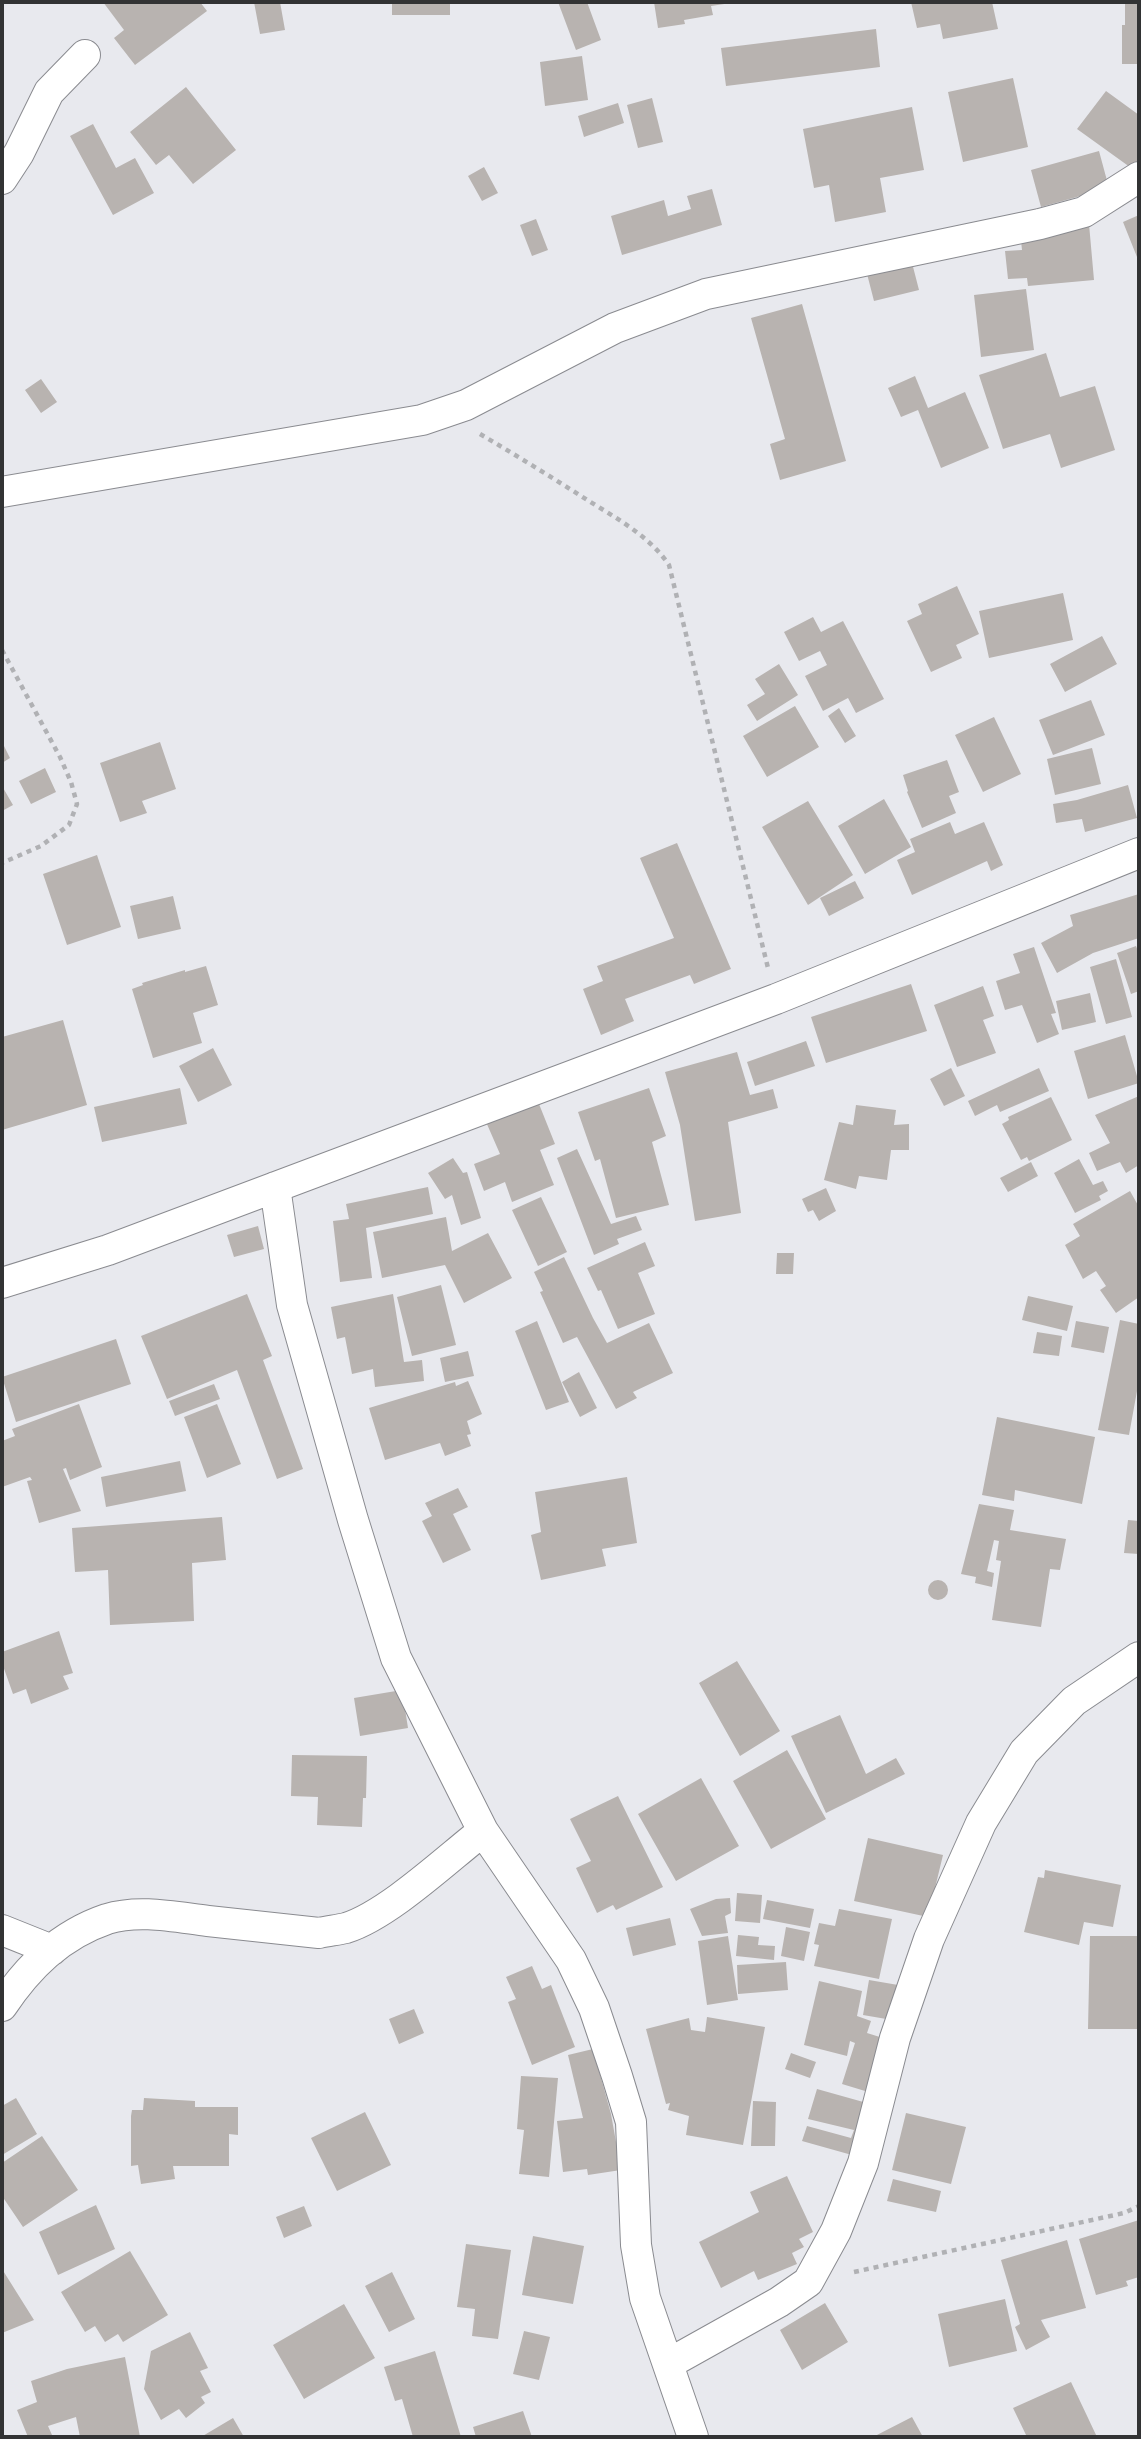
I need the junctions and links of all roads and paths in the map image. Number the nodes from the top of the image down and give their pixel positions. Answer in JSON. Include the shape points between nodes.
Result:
{"nodes":[{"id":1,"x":85,"y":55,"type":"dead end"},
{"id":2,"x":1139,"y":177,"type":"edge"},
{"id":3,"x":2,"y":179,"type":"edge"},
{"id":4,"x":444,"y":414,"type":"junction"},
{"id":5,"x":2,"y":492,"type":"edge"},
{"id":6,"x":2,"y":650,"type":"edge"},
{"id":7,"x":1139,"y":853,"type":"edge"},
{"id":8,"x":2,"y":863,"type":"edge"},
{"id":9,"x":776,"y":999,"type":"junction"},
{"id":10,"x":275,"y":1187,"type":"junction"},
{"id":11,"x":2,"y":1283,"type":"edge"},
{"id":12,"x":1139,"y":1657,"type":"edge"},
{"id":13,"x":483,"y":1831,"type":"junction"},
{"id":14,"x":2,"y":1930,"type":"edge"},
{"id":15,"x":51,"y":1950,"type":"junction"},
{"id":16,"x":2,"y":2007,"type":"edge"},
{"id":17,"x":1139,"y":2206,"type":"edge"},
{"id":18,"x":808,"y":2282,"type":"junction"},
{"id":19,"x":668,"y":2364,"type":"junction"},
{"id":20,"x":693,"y":2437,"type":"edge"}],
"edges":[{"from":1,"to":3,"type":"street","via":[[48,92]]},
{"from":2,"to":4,"type":"street","via":[[1084,212],[1040,224],[706,294],[615,328]]},
{"from":4,"to":5,"type":"street"},
{"from":4,"to":9,"type":"path","via":[[620,520],[653,545],[669,565]]},
{"from":6,"to":8,"type":"path","via":[[60,757],[77,804],[69,825],[41,846]]},
{"from":7,"to":9,"type":"street"},
{"from":9,"to":10,"type":"street"},
{"from":10,"to":11,"type":"street","via":[[108,1250]]},
{"from":10,"to":13,"type":"street","via":[[292,1305],[396,1658]]},
{"from":12,"to":18,"type":"street","via":[[1074,1701],[1024,1752],[981,1823],[929,1939],[895,2038],[863,2163],[836,2231]]},
{"from":13,"to":15,"type":"street","via":[[395,1900],[347,1928],[319,1933],[143,1914],[108,1919]]},
{"from":13,"to":19,"type":"street","via":[[571,1961],[594,2008],[631,2122],[636,2245],[645,2298]]},
{"from":14,"to":15,"type":"street"},
{"from":15,"to":16,"type":"street","via":[[33,1964]]},
{"from":17,"to":18,"type":"path"},
{"from":18,"to":19,"type":"street"},
{"from":19,"to":20,"type":"street"}]}
